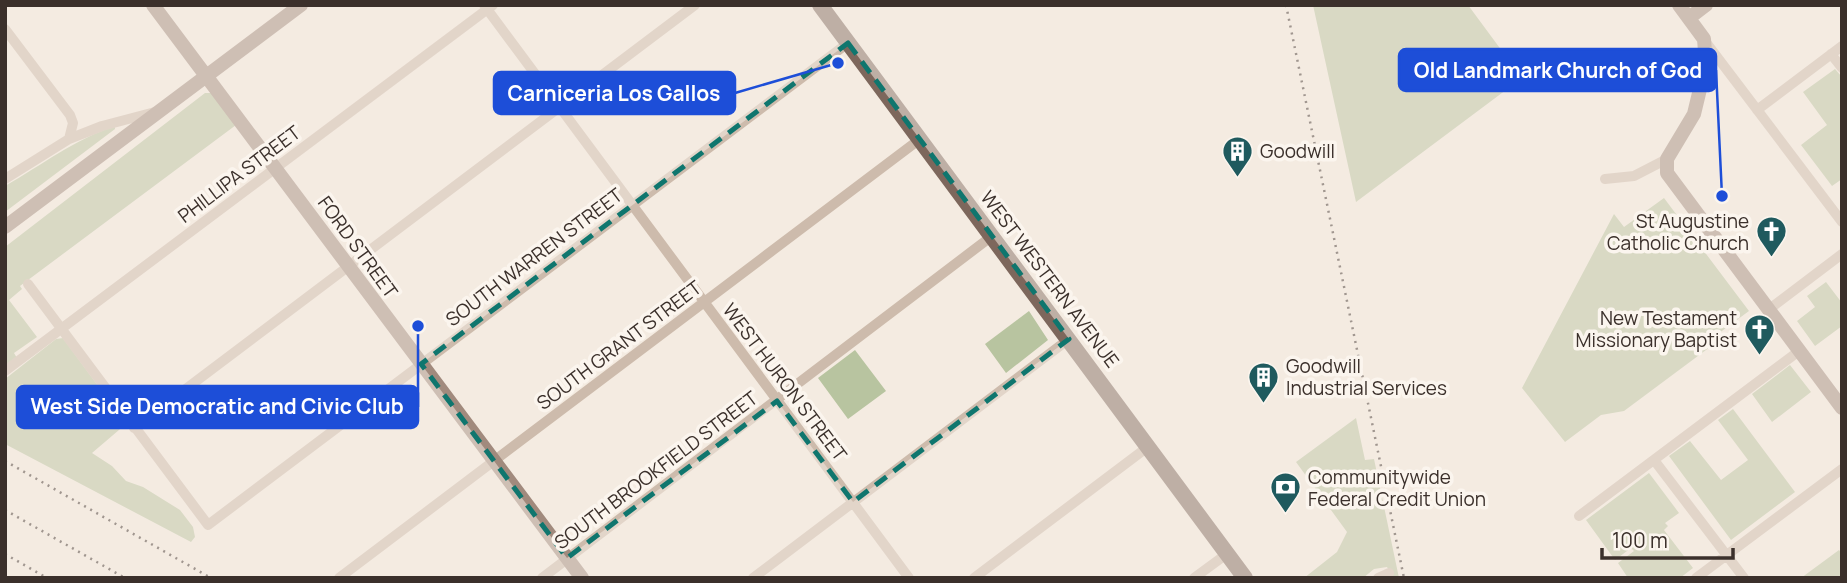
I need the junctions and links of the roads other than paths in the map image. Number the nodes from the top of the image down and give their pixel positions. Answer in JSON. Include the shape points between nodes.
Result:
{"nodes":[{"id":1,"x":153,"y":5,"type":"edge"},
{"id":2,"x":301,"y":5,"type":"edge"},
{"id":3,"x":695,"y":5,"type":"edge"},
{"id":4,"x":820,"y":5,"type":"edge"},
{"id":5,"x":1679,"y":5,"type":"edge"},
{"id":6,"x":1706,"y":5,"type":"edge"},
{"id":7,"x":488,"y":7,"type":"edge"},
{"id":8,"x":1689,"y":18,"type":"junction"},
{"id":9,"x":5,"y":29,"type":"edge"},
{"id":10,"x":1704,"y":39,"type":"junction"},
{"id":11,"x":848,"y":43,"type":"junction"},
{"id":12,"x":1842,"y":46,"type":"edge"},
{"id":13,"x":1831,"y":54,"type":"junction"},
{"id":14,"x":1842,"y":68,"type":"edge"},
{"id":15,"x":206,"y":77,"type":"junction"},
{"id":16,"x":559,"y":108,"type":"junction"},
{"id":17,"x":1758,"y":110,"type":"junction"},
{"id":18,"x":159,"y":111,"type":"junction"},
{"id":19,"x":70,"y":115,"type":"junction"},
{"id":20,"x":95,"y":128,"type":"junction"},
{"id":21,"x":69,"y":139,"type":"junction"},
{"id":22,"x":920,"y":139,"type":"junction"},
{"id":23,"x":1667,"y":159,"type":"junction"},
{"id":24,"x":276,"y":168,"type":"junction"},
{"id":25,"x":5,"y":179,"type":"edge"},
{"id":26,"x":1605,"y":179,"type":"dead end"},
{"id":27,"x":632,"y":205,"type":"junction"},
{"id":28,"x":1842,"y":222,"type":"edge"},
{"id":29,"x":5,"y":227,"type":"edge"},
{"id":30,"x":992,"y":236,"type":"junction"},
{"id":31,"x":1842,"y":254,"type":"edge"},
{"id":32,"x":349,"y":266,"type":"junction"},
{"id":33,"x":28,"y":284,"type":"dead end"},
{"id":34,"x":704,"y":302,"type":"junction"},
{"id":35,"x":1768,"y":310,"type":"junction"},
{"id":36,"x":62,"y":329,"type":"junction"},
{"id":37,"x":1069,"y":339,"type":"junction"},
{"id":38,"x":1799,"y":351,"type":"junction"},
{"id":39,"x":421,"y":364,"type":"junction"},
{"id":40,"x":5,"y":371,"type":"edge"},
{"id":41,"x":777,"y":401,"type":"junction"},
{"id":42,"x":1841,"y":407,"type":"edge"},
{"id":43,"x":134,"y":428,"type":"junction"},
{"id":44,"x":1149,"y":446,"type":"junction"},
{"id":45,"x":1654,"y":460,"type":"junction"},
{"id":46,"x":494,"y":461,"type":"junction"},
{"id":47,"x":1842,"y":469,"type":"edge"},
{"id":48,"x":853,"y":502,"type":"junction"},
{"id":49,"x":1579,"y":516,"type":"dead end"},
{"id":50,"x":1228,"y":553,"type":"junction"},
{"id":51,"x":1727,"y":555,"type":"junction"},
{"id":52,"x":567,"y":558,"type":"junction"},
{"id":53,"x":1389,"y":573,"type":"dead end"},
{"id":54,"x":339,"y":578,"type":"edge"},
{"id":55,"x":542,"y":578,"type":"edge"},
{"id":56,"x":582,"y":578,"type":"edge"},
{"id":57,"x":753,"y":578,"type":"edge"},
{"id":58,"x":909,"y":578,"type":"edge"},
{"id":59,"x":974,"y":578,"type":"edge"},
{"id":60,"x":1194,"y":578,"type":"edge"},
{"id":61,"x":1245,"y":578,"type":"edge"},
{"id":62,"x":1378,"y":578,"type":"edge"},
{"id":63,"x":1696,"y":578,"type":"edge"},
{"id":64,"x":1744,"y":578,"type":"edge"}],
"edges":[{"from":1,"to":15,"type":"street","name":"FORD STREET"},
{"from":2,"to":15,"type":"street"},
{"from":3,"to":16,"type":"street"},
{"from":4,"to":11,"type":"main road","name":"WEST WESTERN AVENUE"},
{"from":5,"to":8,"type":"street"},
{"from":6,"to":8,"type":"street"},
{"from":7,"to":16,"type":"street","name":"WEST HURON STREET"},
{"from":7,"to":24,"type":"street","name":"PHILLIPA STREET"},
{"from":8,"to":10,"type":"street"},
{"from":9,"to":19,"type":"street"},
{"from":10,"to":17,"type":"street"},
{"from":10,"to":23,"type":"street","via":[[1704,78],[1694,114]]},
{"from":11,"to":22,"type":"main road","name":"WEST WESTERN AVENUE"},
{"from":11,"to":27,"type":"street","name":"SOUTH WARREN STREET"},
{"from":12,"to":13,"type":"street"},
{"from":13,"to":14,"type":"street"},
{"from":13,"to":17,"type":"street"},
{"from":15,"to":18,"type":"street"},
{"from":15,"to":24,"type":"street","name":"FORD STREET"},
{"from":16,"to":27,"type":"street","name":"WEST HURON STREET"},
{"from":16,"to":32,"type":"street"},
{"from":17,"to":28,"type":"street"},
{"from":18,"to":20,"type":"street"},
{"from":18,"to":29,"type":"street"},
{"from":19,"to":20,"type":"street"},
{"from":19,"to":21,"type":"street"},
{"from":20,"to":21,"type":"street"},
{"from":21,"to":25,"type":"street"},
{"from":22,"to":30,"type":"main road","name":"WEST WESTERN AVENUE"},
{"from":22,"to":34,"type":"street","name":"SOUTH GRANT STREET"},
{"from":23,"to":26,"type":"street","via":[[1634,176]]},
{"from":23,"to":35,"type":"street","via":[[1670,180]]},
{"from":24,"to":32,"type":"street","name":"FORD STREET"},
{"from":24,"to":36,"type":"street","name":"PHILLIPA STREET"},
{"from":27,"to":34,"type":"street","name":"WEST HURON STREET"},
{"from":27,"to":39,"type":"street","name":"SOUTH WARREN STREET"},
{"from":30,"to":37,"type":"main road","name":"WEST WESTERN AVENUE"},
{"from":30,"to":41,"type":"street","name":"SOUTH BROOKFIELD STREET"},
{"from":31,"to":35,"type":"street"},
{"from":32,"to":39,"type":"street","name":"FORD STREET"},
{"from":32,"to":43,"type":"street"},
{"from":33,"to":36,"type":"street"},
{"from":34,"to":41,"type":"street","name":"WEST HURON STREET"},
{"from":34,"to":46,"type":"street","name":"SOUTH GRANT STREET"},
{"from":35,"to":38,"type":"street"},
{"from":36,"to":40,"type":"street","name":"PHILLIPA STREET"},
{"from":36,"to":43,"type":"street"},
{"from":37,"to":44,"type":"main road","name":"WEST WESTERN AVENUE"},
{"from":37,"to":48,"type":"street"},
{"from":38,"to":42,"type":"street"},
{"from":38,"to":45,"type":"street"},
{"from":39,"to":43,"type":"street","name":"SOUTH WARREN STREET","via":[[208,524]]},
{"from":39,"to":46,"type":"street","name":"FORD STREET"},
{"from":41,"to":48,"type":"street","name":"WEST HURON STREET"},
{"from":41,"to":52,"type":"street","name":"SOUTH BROOKFIELD STREET"},
{"from":44,"to":50,"type":"main road","name":"WEST WESTERN AVENUE"},
{"from":44,"to":59,"type":"street"},
{"from":45,"to":49,"type":"street"},
{"from":45,"to":51,"type":"street"},
{"from":46,"to":52,"type":"street","name":"FORD STREET"},
{"from":46,"to":54,"type":"street","name":"SOUTH GRANT STREET"},
{"from":47,"to":51,"type":"street"},
{"from":48,"to":57,"type":"street"},
{"from":48,"to":58,"type":"street","name":"WEST HURON STREET"},
{"from":50,"to":60,"type":"street"},
{"from":50,"to":61,"type":"main road","name":"WEST WESTERN AVENUE"},
{"from":51,"to":63,"type":"street"},
{"from":51,"to":64,"type":"street"},
{"from":52,"to":55,"type":"street","name":"SOUTH BROOKFIELD STREET"},
{"from":52,"to":56,"type":"street","name":"FORD STREET"},
{"from":53,"to":62,"type":"street"}]}
